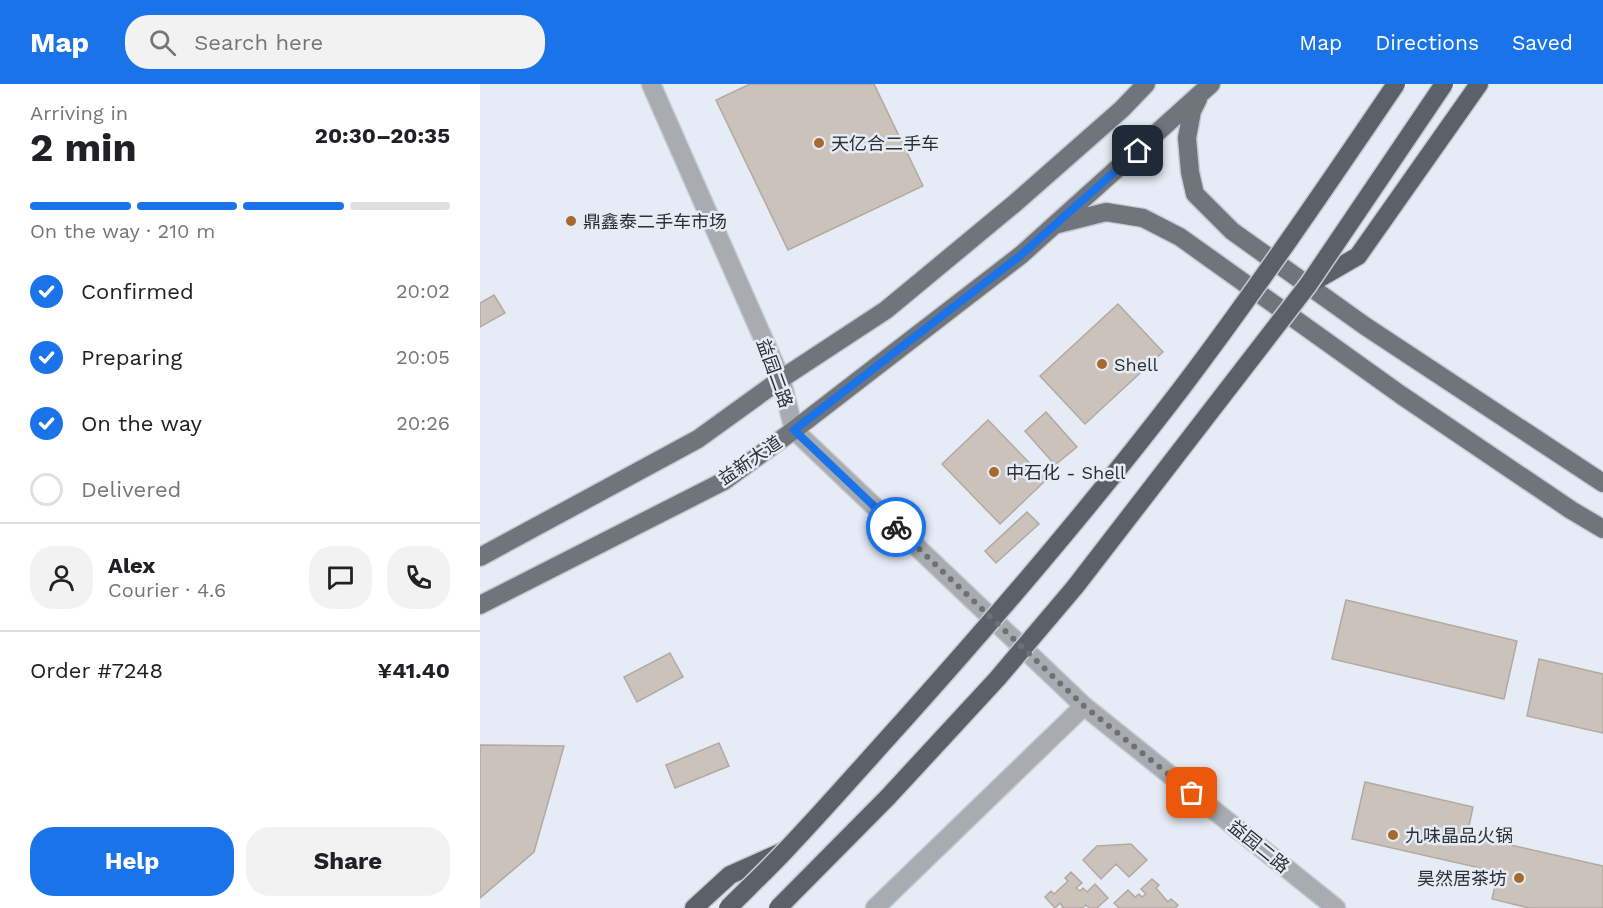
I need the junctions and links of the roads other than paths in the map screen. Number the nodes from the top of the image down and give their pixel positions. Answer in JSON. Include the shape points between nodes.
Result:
{"nodes":[{"id":1,"x":651,"y":84,"type":"edge"},
{"id":2,"x":1146,"y":84,"type":"edge"},
{"id":3,"x":1396,"y":84,"type":"edge"},
{"id":4,"x":1444,"y":84,"type":"edge"},
{"id":5,"x":1479,"y":84,"type":"edge"},
{"id":6,"x":1206,"y":88,"type":"edge"},
{"id":7,"x":1056,"y":224,"type":"junction"},
{"id":8,"x":1308,"y":285,"type":"junction"},
{"id":9,"x":781,"y":379,"type":"junction"},
{"id":10,"x":794,"y":430,"type":"junction"},
{"id":11,"x":1603,"y":483,"type":"edge"},
{"id":12,"x":1603,"y":529,"type":"edge"},
{"id":13,"x":480,"y":557,"type":"edge"},
{"id":14,"x":480,"y":605,"type":"edge"},
{"id":15,"x":1084,"y":706,"type":"junction"},
{"id":16,"x":786,"y":850,"type":"junction"},
{"id":17,"x":694,"y":908,"type":"edge"},
{"id":18,"x":728,"y":908,"type":"edge"},
{"id":19,"x":778,"y":908,"type":"edge"},
{"id":20,"x":875,"y":908,"type":"edge"},
{"id":21,"x":1336,"y":908,"type":"edge"}],
"edges":[{"from":1,"to":9,"type":"street","name":"益园二路"},
{"from":2,"to":9,"type":"main road","via":[[1014,204],[886,310]]},
{"from":3,"to":16,"type":"highway","bridge":true,"via":[[1236,313],[1111,478],[966,651]]},
{"from":4,"to":8,"type":"highway","bridge":true},
{"from":5,"to":8,"type":"highway","via":[[1358,256]]},
{"from":6,"to":7,"type":"main road","name":"益新大道"},
{"from":6,"to":11,"type":"main road","via":[[1192,111],[1187,138],[1190,172],[1195,194],[1232,231],[1365,326]]},
{"from":7,"to":10,"type":"main road","name":"益新大道"},
{"from":7,"to":12,"type":"main road","via":[[1106,212],[1143,218],[1180,237],[1401,395]]},
{"from":8,"to":19,"type":"highway","bridge":true,"via":[[1082,577],[997,680]]},
{"from":9,"to":10,"type":"street","name":"益园二路"},
{"from":9,"to":13,"type":"main road","via":[[698,439]]},
{"from":10,"to":14,"type":"main road","name":"益新大道","via":[[724,481]]},
{"from":10,"to":15,"type":"street","name":"益园二路"},
{"from":15,"to":20,"type":"street"},
{"from":15,"to":21,"type":"street","name":"益园二路"},
{"from":16,"to":17,"type":"highway","via":[[730,874]]},
{"from":16,"to":18,"type":"highway","bridge":true}]}
